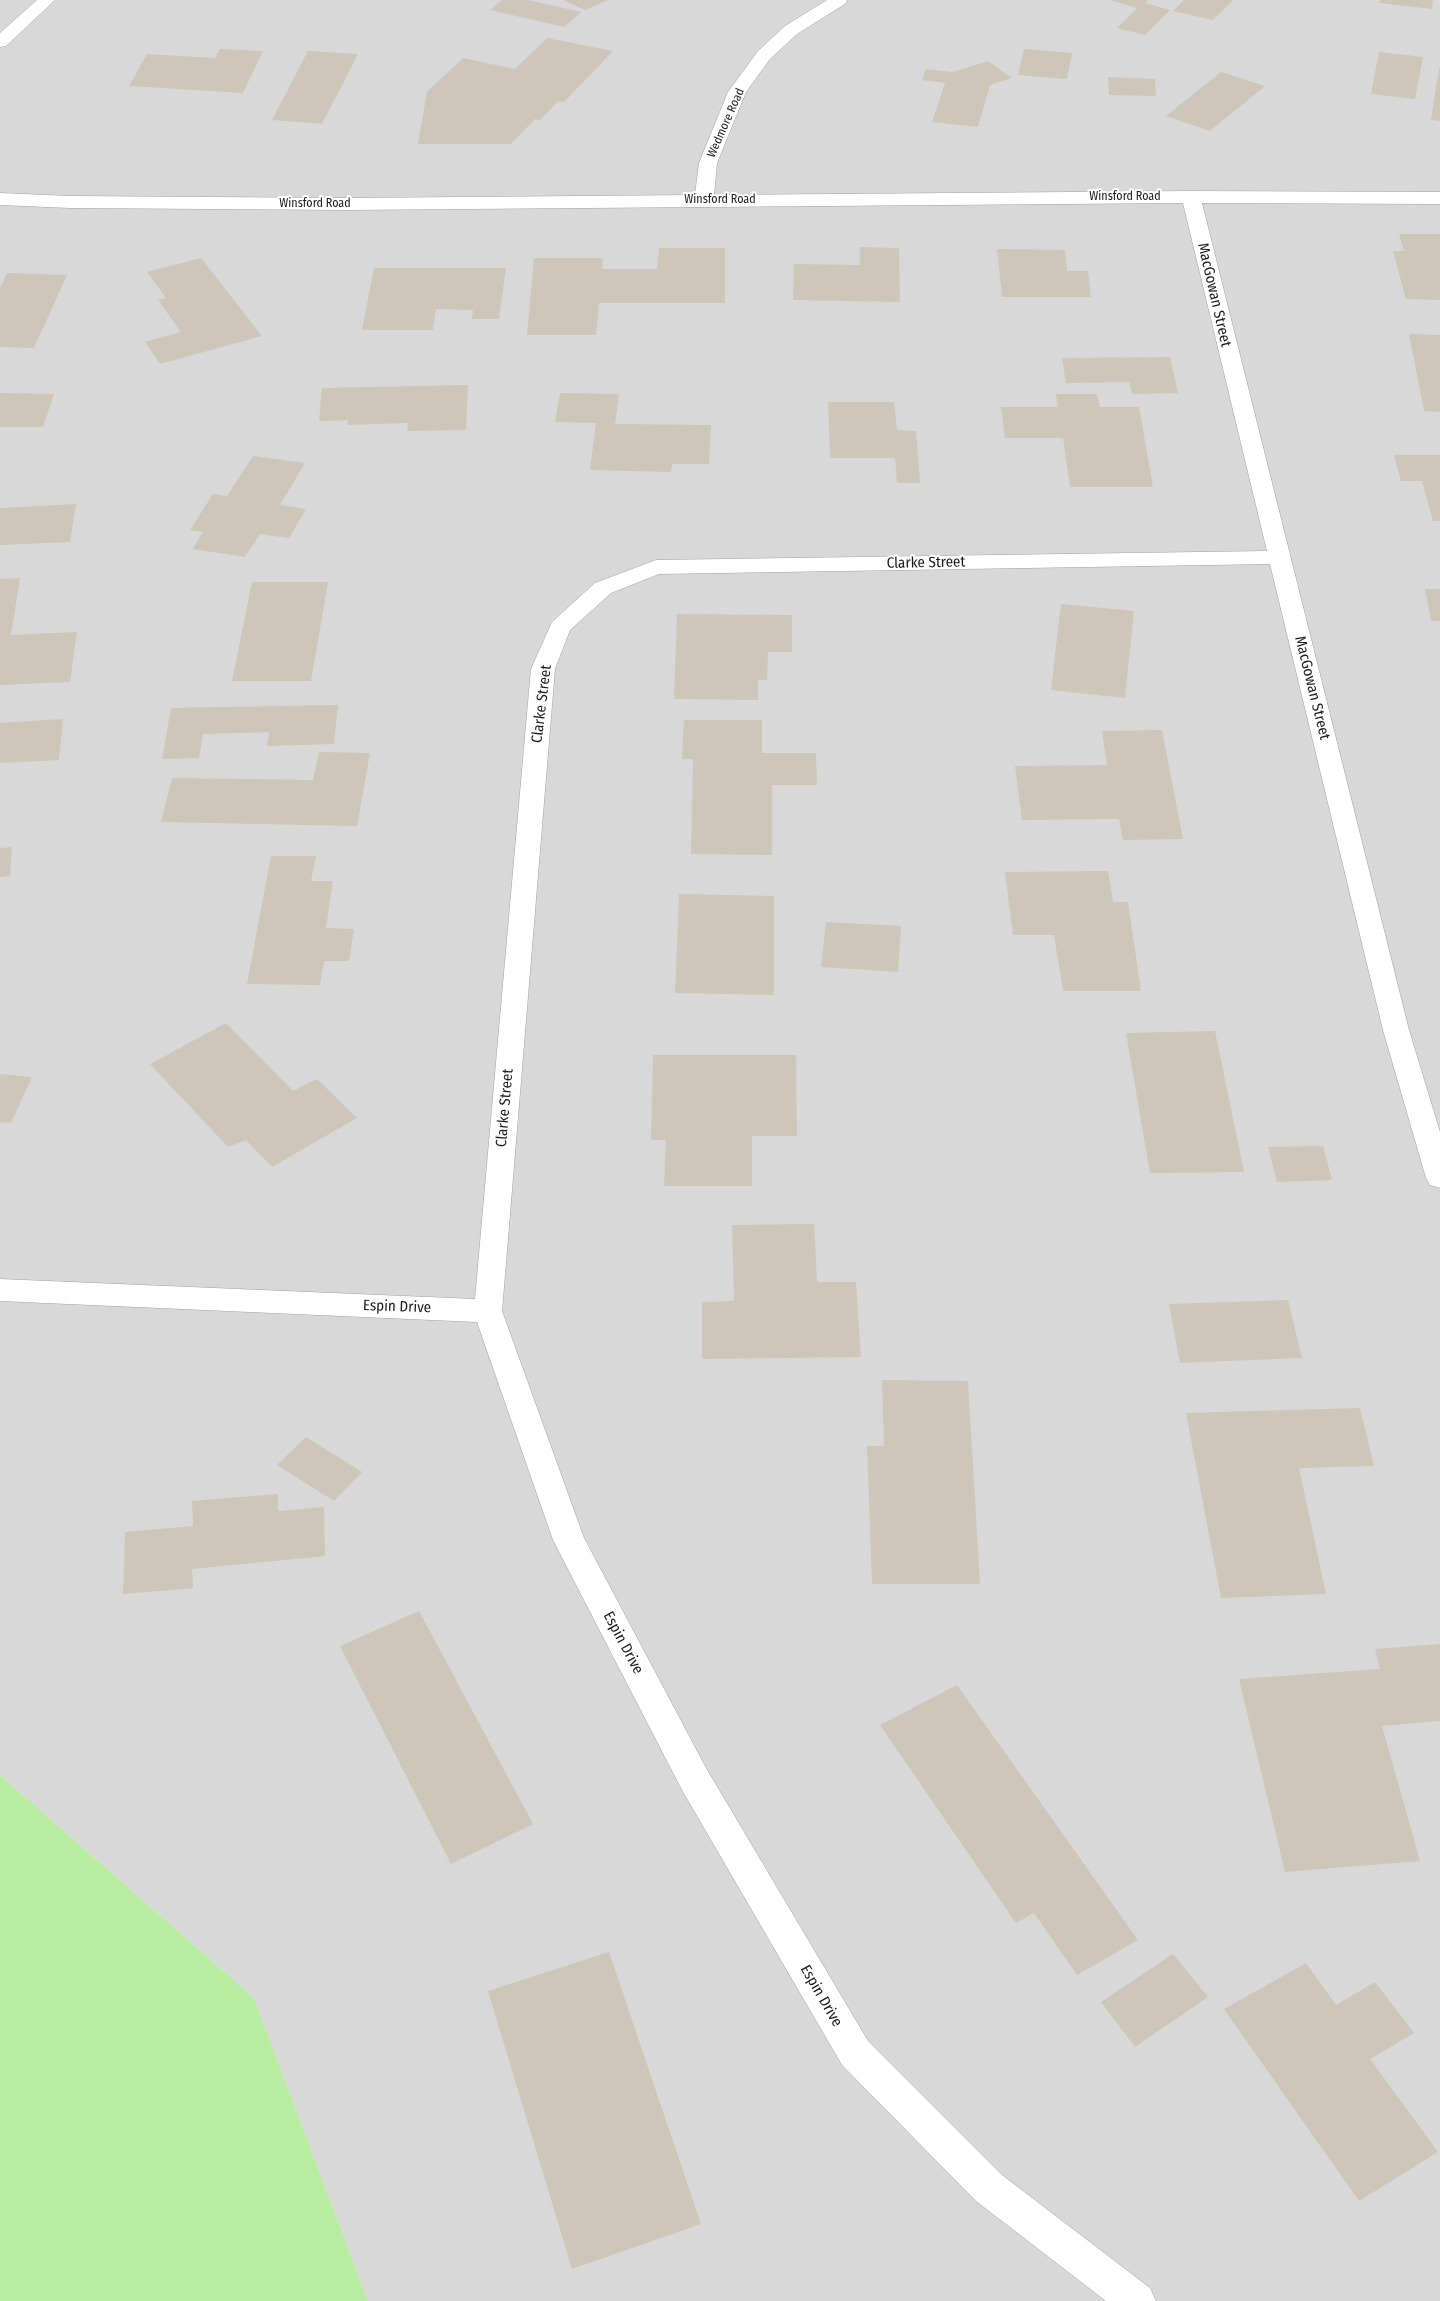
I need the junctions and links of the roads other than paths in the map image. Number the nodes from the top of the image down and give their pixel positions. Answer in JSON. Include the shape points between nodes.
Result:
{"nodes":[{"id":1,"x":47,"y":0,"type":"edge"},
{"id":2,"x":840,"y":0,"type":"edge"},
{"id":3,"x":0,"y":42,"type":"edge"},
{"id":4,"x":1191,"y":197,"type":"junction"},
{"id":5,"x":1440,"y":198,"type":"edge"},
{"id":6,"x":0,"y":199,"type":"edge"},
{"id":7,"x":704,"y":200,"type":"junction"},
{"id":8,"x":1279,"y":557,"type":"junction"},
{"id":9,"x":1440,"y":1178,"type":"edge"},
{"id":10,"x":0,"y":1290,"type":"edge"},
{"id":11,"x":488,"y":1311,"type":"junction"},
{"id":12,"x":1137,"y":2301,"type":"edge"}],
"edges":[{"from":1,"to":3,"type":"street"},
{"from":2,"to":7,"type":"street","name":"Wedmore Road","via":[[791,30],[764,55],[738,92],[708,162]]},
{"from":4,"to":5,"type":"street","name":"Winsford Road"},
{"from":4,"to":7,"type":"street","name":"Winsford Road"},
{"from":4,"to":8,"type":"street","name":"MacGowan Street"},
{"from":6,"to":7,"type":"street","name":"Winsford Road","via":[[348,204]]},
{"from":8,"to":9,"type":"street","name":"MacGowan Street","via":[[1396,1030]]},
{"from":8,"to":11,"type":"street","name":"Clarke Street","via":[[656,567],[603,588],[560,627],[543,669]]},
{"from":10,"to":11,"type":"street","name":"Espin Drive"},
{"from":11,"to":12,"type":"street","name":"Espin Drive","via":[[569,1540],[694,1779],[855,2054],[989,2188]]}]}
